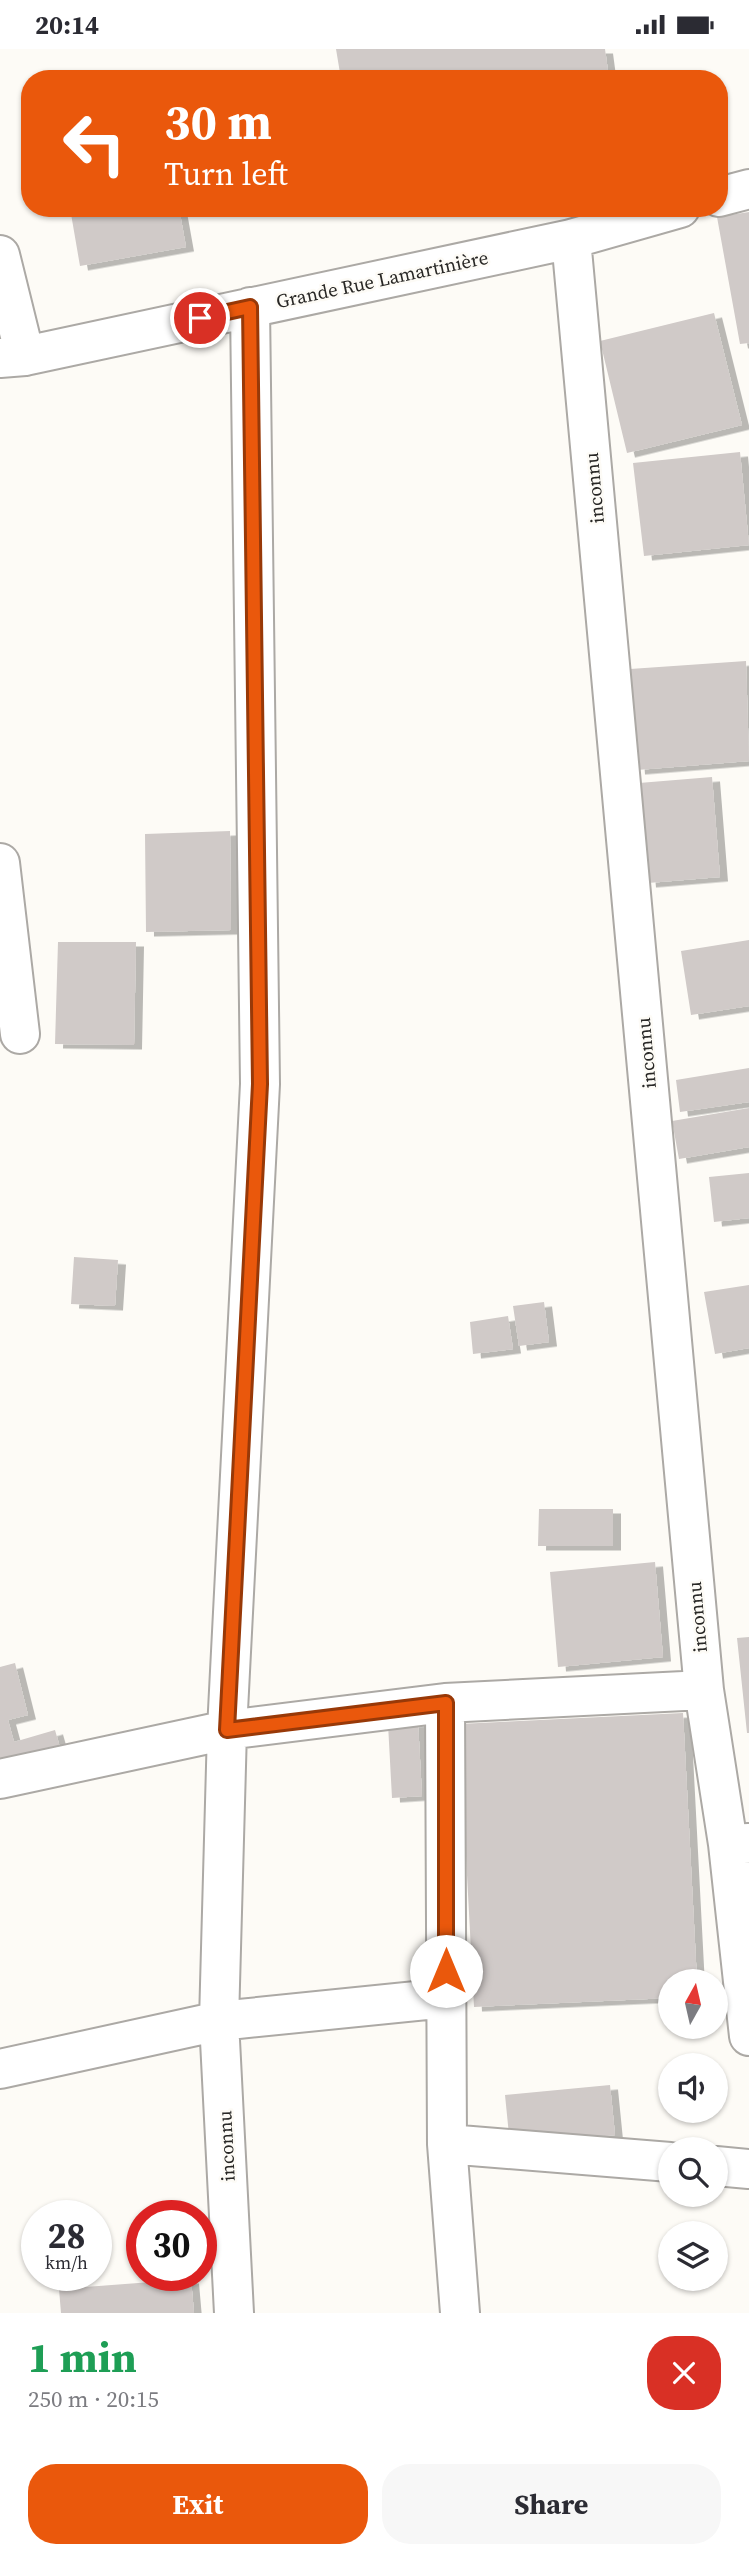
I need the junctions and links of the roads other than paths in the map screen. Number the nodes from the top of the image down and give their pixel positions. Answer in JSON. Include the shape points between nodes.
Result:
{"nodes":[{"id":1,"x":749,"y":189,"type":"edge"},
{"id":2,"x":728,"y":195,"type":"edge"},
{"id":3,"x":648,"y":217,"type":"edge"},
{"id":4,"x":571,"y":239,"type":"junction"},
{"id":5,"x":0,"y":255,"type":"edge"},
{"id":6,"x":250,"y":307,"type":"junction"},
{"id":7,"x":13,"y":357,"type":"edge"},
{"id":8,"x":0,"y":863,"type":"edge"},
{"id":9,"x":20,"y":1034,"type":"dead end"},
{"id":10,"x":704,"y":1691,"type":"junction"},
{"id":11,"x":446,"y":1703,"type":"junction"},
{"id":12,"x":227,"y":1730,"type":"junction"},
{"id":13,"x":0,"y":1779,"type":"edge"},
{"id":14,"x":738,"y":1843,"type":"edge"},
{"id":15,"x":446,"y":1998,"type":"junction"},
{"id":16,"x":219,"y":2021,"type":"junction"},
{"id":17,"x":749,"y":2036,"type":"edge"},
{"id":18,"x":0,"y":2069,"type":"edge"},
{"id":19,"x":447,"y":2144,"type":"junction"},
{"id":20,"x":658,"y":2161,"type":"edge"},
{"id":21,"x":728,"y":2167,"type":"edge"},
{"id":22,"x":749,"y":2169,"type":"edge"},
{"id":23,"x":234,"y":2313,"type":"edge"},
{"id":24,"x":460,"y":2313,"type":"edge"}],
"edges":[{"from":1,"to":2,"type":"street"},
{"from":3,"to":4,"type":"street","name":"Grande Rue Lamartinière"},
{"from":4,"to":6,"type":"street","name":"Grande Rue Lamartinière"},
{"from":4,"to":10,"type":"street","name":"inconnu"},
{"from":5,"to":7,"type":"street"},
{"from":6,"to":7,"type":"street","name":"Grande Rue Lamartinière"},
{"from":6,"to":12,"type":"street","name":"inconnu","via":[[260,1084]]},
{"from":8,"to":9,"type":"street"},
{"from":10,"to":11,"type":"street"},
{"from":10,"to":14,"type":"street","name":"inconnu"},
{"from":11,"to":12,"type":"street"},
{"from":11,"to":15,"type":"street"},
{"from":12,"to":13,"type":"street"},
{"from":12,"to":16,"type":"street","name":"inconnu"},
{"from":14,"to":17,"type":"street","name":"inconnu"},
{"from":15,"to":16,"type":"street"},
{"from":15,"to":19,"type":"street"},
{"from":16,"to":18,"type":"street"},
{"from":16,"to":23,"type":"street","name":"inconnu"},
{"from":19,"to":20,"type":"street"},
{"from":19,"to":24,"type":"street"},
{"from":21,"to":22,"type":"street"}]}
